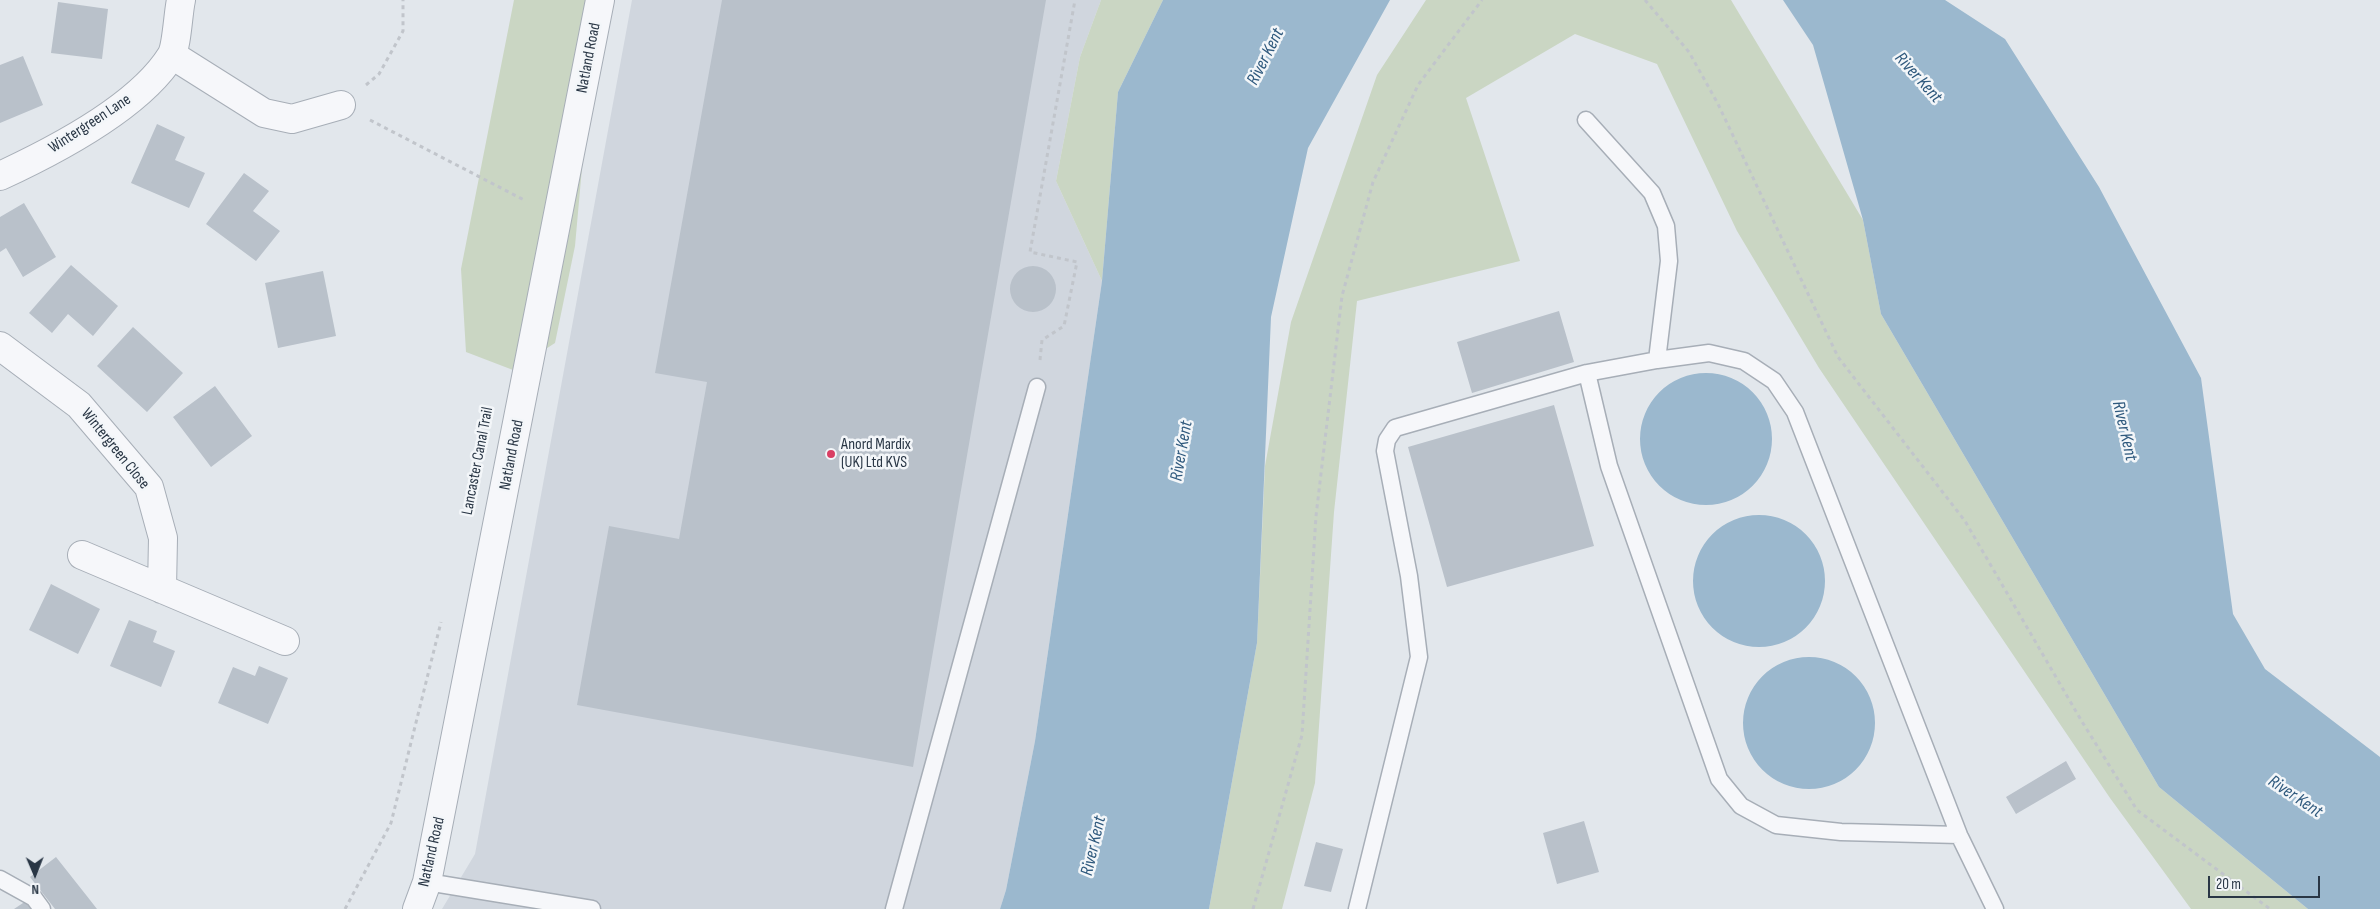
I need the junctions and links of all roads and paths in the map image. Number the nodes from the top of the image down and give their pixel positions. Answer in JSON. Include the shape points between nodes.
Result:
{"nodes":[{"id":1,"x":181,"y":0,"type":"edge"},
{"id":2,"x":403,"y":0,"type":"edge"},
{"id":3,"x":600,"y":0,"type":"edge"},
{"id":4,"x":1074,"y":0,"type":"edge"},
{"id":5,"x":1482,"y":0,"type":"edge"},
{"id":6,"x":1645,"y":0,"type":"edge"},
{"id":7,"x":172,"y":55,"type":"junction"},
{"id":8,"x":342,"y":105,"type":"junction"},
{"id":9,"x":1586,"y":120,"type":"dead end"},
{"id":10,"x":0,"y":176,"type":"edge"},
{"id":11,"x":531,"y":193,"type":"dead end"},
{"id":12,"x":0,"y":346,"type":"edge"},
{"id":13,"x":1657,"y":360,"type":"junction"},
{"id":14,"x":1587,"y":374,"type":"junction"},
{"id":15,"x":1037,"y":387,"type":"joint"},
{"id":16,"x":82,"y":555,"type":"dead end"},
{"id":17,"x":162,"y":589,"type":"junction"},
{"id":18,"x":443,"y":615,"type":"dead end"},
{"id":19,"x":285,"y":641,"type":"dead end"},
{"id":20,"x":1959,"y":835,"type":"junction"},
{"id":21,"x":0,"y":879,"type":"edge"},
{"id":22,"x":427,"y":882,"type":"junction"},
{"id":23,"x":42,"y":909,"type":"edge"},
{"id":24,"x":345,"y":909,"type":"edge"},
{"id":25,"x":417,"y":909,"type":"edge"},
{"id":26,"x":592,"y":909,"type":"edge"},
{"id":27,"x":894,"y":909,"type":"edge"},
{"id":28,"x":1253,"y":909,"type":"edge"},
{"id":29,"x":1358,"y":909,"type":"edge"},
{"id":30,"x":1995,"y":909,"type":"edge"},
{"id":31,"x":2270,"y":909,"type":"edge"}],
"edges":[{"from":1,"to":7,"type":"street"},
{"from":2,"to":8,"type":"path","via":[[403,31],[379,74]]},
{"from":3,"to":22,"type":"street","name":"Natland Road"},
{"from":4,"to":15,"type":"path","via":[[1030,252],[1077,262],[1064,326],[1042,340]]},
{"from":5,"to":28,"type":"path","via":[[1418,85],[1373,182],[1342,296],[1316,516],[1302,735]]},
{"from":6,"to":31,"type":"path","via":[[1689,52],[1718,104],[1838,357],[1965,521],[2081,720],[2138,810]]},
{"from":7,"to":8,"type":"street","via":[[264,113],[292,119]]},
{"from":7,"to":10,"type":"street","name":"Wintergreen Lane","via":[[141,91],[92,127]]},
{"from":8,"to":11,"type":"path","via":[[529,202]]},
{"from":9,"to":13,"type":"lane","via":[[1652,193],[1666,226],[1669,261]]},
{"from":12,"to":17,"type":"street","name":"Wintergreen Close","via":[[79,405],[149,488],[163,538]]},
{"from":13,"to":14,"type":"lane"},
{"from":13,"to":20,"type":"lane","via":[[1709,352],[1744,361],[1774,382],[1795,412]]},
{"from":14,"to":20,"type":"lane","via":[[1609,466],[1719,779],[1740,806],[1776,825],[1841,832]]},
{"from":14,"to":29,"type":"lane","via":[[1394,428],[1387,440],[1387,463],[1409,576],[1419,657]]},
{"from":15,"to":27,"type":"lane"},
{"from":16,"to":17,"type":"street"},
{"from":17,"to":19,"type":"street"},
{"from":18,"to":24,"type":"path","via":[[391,823]]},
{"from":20,"to":30,"type":"lane"},
{"from":21,"to":23,"type":"lane","via":[[34,898]]},
{"from":22,"to":25,"type":"street","name":"Natland Road"},
{"from":22,"to":26,"type":"lane"}]}
